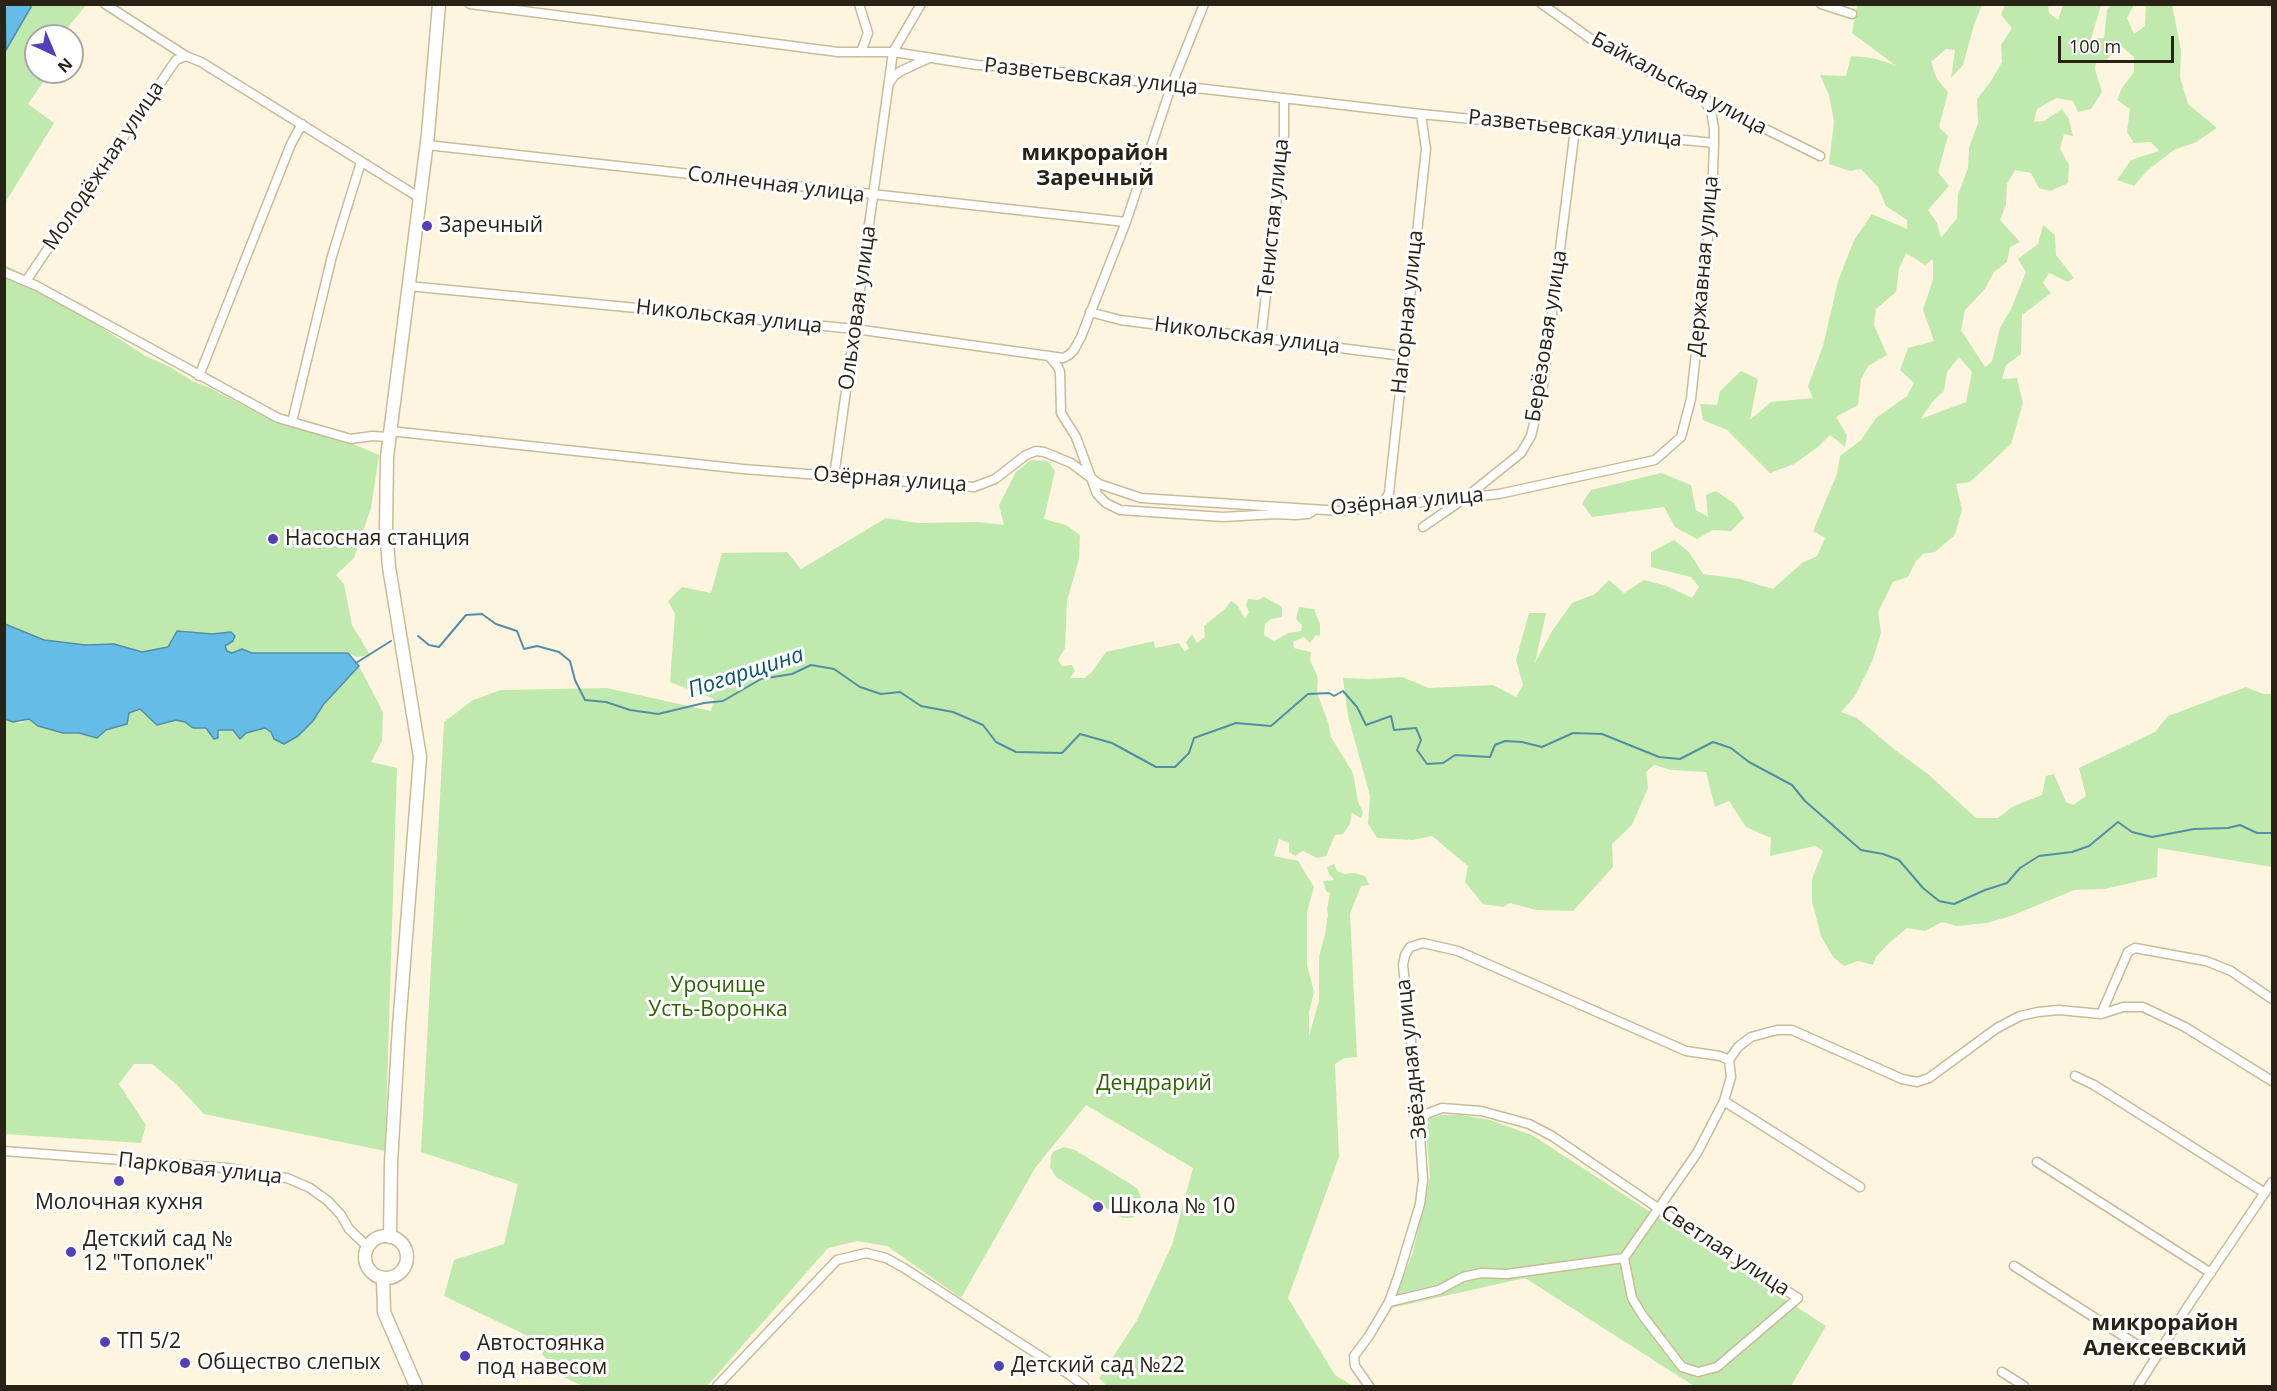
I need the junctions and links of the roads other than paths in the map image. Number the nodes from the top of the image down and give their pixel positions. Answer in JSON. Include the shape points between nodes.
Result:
{"nodes":[{"id":1,"x":105,"y":4,"type":"edge"},
{"id":2,"x":439,"y":4,"type":"edge"},
{"id":3,"x":470,"y":4,"type":"edge"},
{"id":4,"x":859,"y":4,"type":"edge"},
{"id":5,"x":921,"y":4,"type":"edge"},
{"id":6,"x":1204,"y":4,"type":"edge"},
{"id":7,"x":1542,"y":4,"type":"edge"},
{"id":8,"x":1821,"y":4,"type":"edge"},
{"id":9,"x":1852,"y":14,"type":"dead end"},
{"id":10,"x":861,"y":52,"type":"junction"},
{"id":11,"x":893,"y":52,"type":"junction"},
{"id":12,"x":186,"y":56,"type":"junction"},
{"id":13,"x":929,"y":58,"type":"junction"},
{"id":14,"x":890,"y":82,"type":"junction"},
{"id":15,"x":1172,"y":84,"type":"junction"},
{"id":16,"x":1701,"y":96,"type":"junction"},
{"id":17,"x":1284,"y":98,"type":"junction"},
{"id":18,"x":1421,"y":114,"type":"junction"},
{"id":19,"x":302,"y":124,"type":"junction"},
{"id":20,"x":1575,"y":129,"type":"junction"},
{"id":21,"x":1714,"y":143,"type":"junction"},
{"id":22,"x":427,"y":145,"type":"junction"},
{"id":23,"x":1820,"y":156,"type":"dead end"},
{"id":24,"x":361,"y":162,"type":"junction"},
{"id":25,"x":874,"y":196,"type":"junction"},
{"id":26,"x":420,"y":198,"type":"junction"},
{"id":27,"x":1126,"y":222,"type":"junction"},
{"id":28,"x":4,"y":272,"type":"edge"},
{"id":29,"x":26,"y":281,"type":"junction"},
{"id":30,"x":408,"y":286,"type":"junction"},
{"id":31,"x":1090,"y":312,"type":"junction"},
{"id":32,"x":855,"y":329,"type":"junction"},
{"id":33,"x":1261,"y":338,"type":"junction"},
{"id":34,"x":1049,"y":356,"type":"junction"},
{"id":35,"x":1403,"y":356,"type":"junction"},
{"id":36,"x":199,"y":376,"type":"junction"},
{"id":37,"x":292,"y":422,"type":"junction"},
{"id":38,"x":389,"y":434,"type":"junction"},
{"id":39,"x":1681,"y":437,"type":"joint"},
{"id":40,"x":834,"y":477,"type":"junction"},
{"id":41,"x":1090,"y":477,"type":"junction"},
{"id":42,"x":1465,"y":498,"type":"junction"},
{"id":43,"x":1380,"y":508,"type":"junction"},
{"id":44,"x":1316,"y":510,"type":"junction"},
{"id":45,"x":1423,"y":527,"type":"dead end"},
{"id":46,"x":2272,"y":999,"type":"edge"},
{"id":47,"x":2101,"y":1014,"type":"junction"},
{"id":48,"x":1729,"y":1060,"type":"junction"},
{"id":49,"x":2075,"y":1076,"type":"dead end"},
{"id":50,"x":2272,"y":1081,"type":"edge"},
{"id":51,"x":1724,"y":1101,"type":"junction"},
{"id":52,"x":1419,"y":1128,"type":"junction"},
{"id":53,"x":4,"y":1151,"type":"edge"},
{"id":54,"x":2037,"y":1162,"type":"dead end"},
{"id":55,"x":2272,"y":1182,"type":"edge"},
{"id":56,"x":1860,"y":1187,"type":"dead end"},
{"id":57,"x":2265,"y":1193,"type":"junction"},
{"id":58,"x":1658,"y":1209,"type":"junction"},
{"id":59,"x":390,"y":1237,"type":"junction"},
{"id":60,"x":368,"y":1247,"type":"junction"},
{"id":61,"x":1624,"y":1258,"type":"junction"},
{"id":62,"x":2014,"y":1266,"type":"dead end"},
{"id":63,"x":2211,"y":1273,"type":"junction"},
{"id":64,"x":383,"y":1278,"type":"junction"},
{"id":65,"x":1389,"y":1302,"type":"junction"},
{"id":66,"x":2156,"y":1357,"type":"junction"},
{"id":67,"x":2002,"y":1372,"type":"dead end"},
{"id":68,"x":416,"y":1386,"type":"edge"},
{"id":69,"x":717,"y":1386,"type":"edge"},
{"id":70,"x":1084,"y":1386,"type":"edge"},
{"id":71,"x":1370,"y":1386,"type":"edge"},
{"id":72,"x":2024,"y":1386,"type":"edge"},
{"id":73,"x":2138,"y":1386,"type":"edge"}],
"edges":[{"from":1,"to":12,"type":"street"},
{"from":2,"to":22,"type":"street"},
{"from":3,"to":10,"type":"street","name":"Разветьевская улица"},
{"from":4,"to":10,"type":"street","via":[[868,33]]},
{"from":5,"to":11,"type":"street","name":"Ольховая улица"},
{"from":6,"to":15,"type":"street"},
{"from":7,"to":16,"type":"street","name":"Байкальская улица","via":[[1590,39]]},
{"from":8,"to":9,"type":"street"},
{"from":10,"to":11,"type":"street","name":"Разветьевская улица"},
{"from":11,"to":13,"type":"street","name":"Разветьевская улица"},
{"from":11,"to":14,"type":"street","name":"Ольховая улица"},
{"from":12,"to":19,"type":"street"},
{"from":12,"to":29,"type":"street","name":"Молодёжная улица","via":[[176,60]]},
{"from":13,"to":14,"type":"street","via":[[901,71]]},
{"from":13,"to":15,"type":"street","name":"Разветьевская улица"},
{"from":14,"to":25,"type":"street","name":"Ольховая улица"},
{"from":15,"to":17,"type":"street","name":"Разветьевская улица"},
{"from":15,"to":27,"type":"street"},
{"from":16,"to":21,"type":"street","name":"Державная улица","via":[[1712,111]]},
{"from":16,"to":23,"type":"street","name":"Байкальская улица"},
{"from":17,"to":18,"type":"street","name":"Разветьевская улица"},
{"from":17,"to":33,"type":"street","name":"Тенистая улица","via":[[1284,135]]},
{"from":18,"to":20,"type":"street","name":"Разветьевская улица"},
{"from":18,"to":35,"type":"street","name":"Нагорная улица","via":[[1426,149]]},
{"from":19,"to":24,"type":"street"},
{"from":19,"to":36,"type":"street"},
{"from":20,"to":21,"type":"street","name":"Разветьевская улица"},
{"from":20,"to":42,"type":"street","name":"Берёзовая улица","via":[[1543,386],[1531,436],[1521,453]]},
{"from":21,"to":39,"type":"street","name":"Державная улица","via":[[1712,202],[1691,399]]},
{"from":22,"to":25,"type":"street","name":"Солнечная улица"},
{"from":22,"to":26,"type":"street"},
{"from":24,"to":26,"type":"street"},
{"from":24,"to":37,"type":"street","via":[[332,256]]},
{"from":25,"to":27,"type":"street","name":"Солнечная улица"},
{"from":25,"to":32,"type":"street","name":"Ольховая улица"},
{"from":26,"to":30,"type":"street"},
{"from":27,"to":31,"type":"street"},
{"from":28,"to":29,"type":"street"},
{"from":29,"to":36,"type":"street"},
{"from":30,"to":32,"type":"street","name":"Никольская улица"},
{"from":30,"to":38,"type":"street"},
{"from":31,"to":33,"type":"street","name":"Никольская улица","via":[[1120,320]]},
{"from":31,"to":34,"type":"street","via":[[1074,350],[1063,358]]},
{"from":32,"to":34,"type":"street","name":"Никольская улица"},
{"from":32,"to":40,"type":"street","name":"Ольховая улица"},
{"from":33,"to":35,"type":"street","name":"Никольская улица"},
{"from":34,"to":41,"type":"street","via":[[1060,372],[1061,413],[1076,437]]},
{"from":35,"to":43,"type":"street","name":"Нагорная улица","via":[[1389,493]]},
{"from":36,"to":37,"type":"street"},
{"from":37,"to":38,"type":"street","name":"Озёрная улица","via":[[351,439]]},
{"from":38,"to":40,"type":"street","name":"Озёрная улица"},
{"from":38,"to":59,"type":"street","via":[[388,567],[420,757],[399,1027]]},
{"from":39,"to":42,"type":"street","name":"Озёрная улица","via":[[1655,460]]},
{"from":40,"to":41,"type":"street","name":"Озёрная улица","via":[[974,487],[995,479],[1036,451],[1071,464]]},
{"from":41,"to":44,"type":"street","name":"Озёрная улица","via":[[1099,484],[1141,498]]},
{"from":41,"to":44,"type":"street","via":[[1097,494],[1120,510],[1223,517],[1302,515]]},
{"from":42,"to":43,"type":"street","name":"Озёрная улица"},
{"from":42,"to":45,"type":"street","name":"Берёзовая улица"},
{"from":43,"to":44,"type":"street","name":"Озёрная улица"},
{"from":46,"to":47,"type":"street","via":[[2231,971],[2206,961],[2135,948],[2128,952]]},
{"from":47,"to":48,"type":"street","via":[[2059,1010],[2020,1016],[1997,1028],[1929,1078],[1917,1082],[1792,1030],[1751,1037]]},
{"from":47,"to":50,"type":"street","via":[[2123,1007],[2143,1007],[2185,1027]]},
{"from":48,"to":51,"type":"street","via":[[1731,1077]]},
{"from":48,"to":52,"type":"street","name":"Звёздная улица","via":[[1686,1051],[1487,962],[1423,943],[1410,947],[1403,965]]},
{"from":49,"to":57,"type":"street"},
{"from":51,"to":56,"type":"street"},
{"from":51,"to":58,"type":"street","via":[[1697,1153]]},
{"from":52,"to":58,"type":"street","name":"Светлая улица","via":[[1426,1114],[1442,1108],[1481,1111],[1529,1124]]},
{"from":52,"to":65,"type":"street","name":"Звёздная улица","via":[[1420,1204]]},
{"from":53,"to":60,"type":"street","name":"Парковая улица","via":[[227,1168],[286,1178],[328,1201]]},
{"from":54,"to":63,"type":"street"},
{"from":55,"to":57,"type":"street"},
{"from":57,"to":63,"type":"street"},
{"from":58,"to":61,"type":"street"},
{"from":58,"to":61,"type":"street","name":"Светлая улица","via":[[1798,1298],[1717,1367],[1698,1372],[1682,1367],[1643,1316],[1632,1298]]},
{"from":59,"to":60,"type":"street","via":[[380,1237]]},
{"from":59,"to":64,"type":"street","via":[[403,1244],[406,1263],[397,1275]]},
{"from":60,"to":64,"type":"street","via":[[367,1266]]},
{"from":61,"to":65,"type":"street","via":[[1507,1274],[1481,1273],[1463,1277],[1439,1290]]},
{"from":62,"to":66,"type":"street"},
{"from":63,"to":66,"type":"street"},
{"from":64,"to":68,"type":"street","via":[[384,1312]]},
{"from":65,"to":71,"type":"street","name":"Звёздная улица","via":[[1354,1356],[1355,1366]]},
{"from":66,"to":73,"type":"street"},
{"from":67,"to":72,"type":"street"},
{"from":69,"to":70,"type":"street","via":[[837,1260],[866,1253],[904,1268]]}]}
